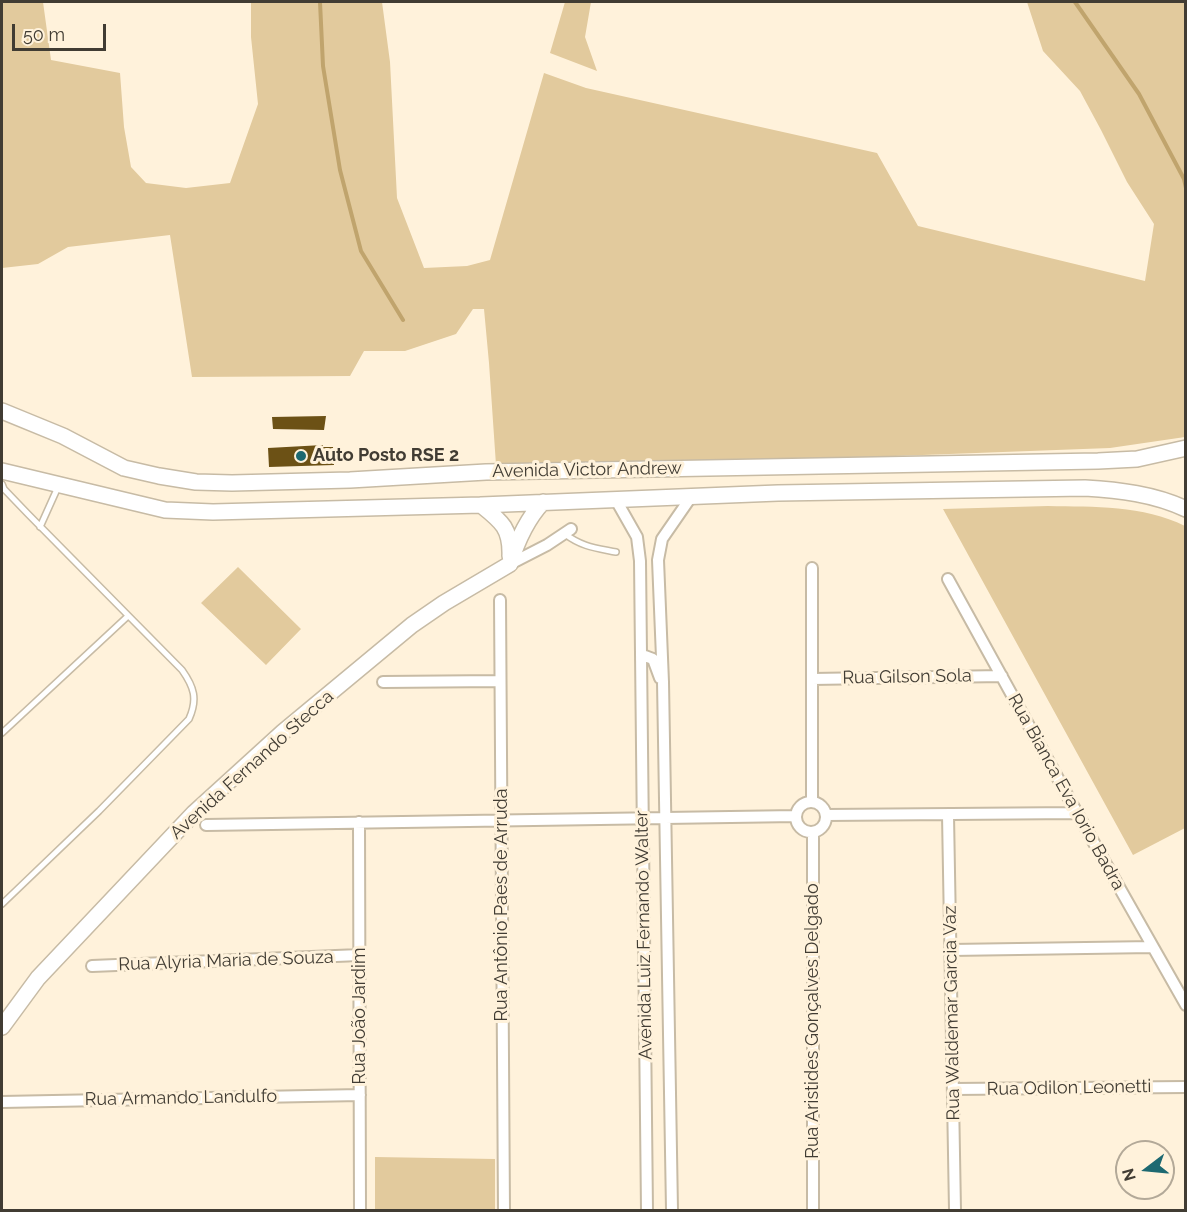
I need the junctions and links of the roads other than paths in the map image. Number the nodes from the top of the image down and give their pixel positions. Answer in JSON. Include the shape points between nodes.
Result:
{"nodes":[{"id":1,"x":4,"y":412,"type":"edge"},
{"id":2,"x":1185,"y":448,"type":"edge"},
{"id":3,"x":2,"y":471,"type":"edge"},
{"id":4,"x":2,"y":484,"type":"edge"},
{"id":5,"x":59,"y":485,"type":"junction"},
{"id":6,"x":691,"y":497,"type":"junction"},
{"id":7,"x":616,"y":500,"type":"junction"},
{"id":8,"x":543,"y":502,"type":"junction"},
{"id":9,"x":481,"y":505,"type":"junction"},
{"id":10,"x":1182,"y":506,"type":"edge"},
{"id":11,"x":40,"y":527,"type":"junction"},
{"id":12,"x":568,"y":532,"type":"joint"},
{"id":13,"x":616,"y":552,"type":"dead end"},
{"id":14,"x":510,"y":564,"type":"junction"},
{"id":15,"x":812,"y":568,"type":"dead end"},
{"id":16,"x":948,"y":579,"type":"dead end"},
{"id":17,"x":500,"y":600,"type":"dead end"},
{"id":18,"x":128,"y":616,"type":"junction"},
{"id":19,"x":642,"y":660,"type":"junction"},
{"id":20,"x":1002,"y":676,"type":"junction"},
{"id":21,"x":812,"y":679,"type":"junction"},
{"id":22,"x":500,"y":681,"type":"junction"},
{"id":23,"x":383,"y":682,"type":"dead end"},
{"id":24,"x":663,"y":682,"type":"junction"},
{"id":25,"x":2,"y":733,"type":"edge"},
{"id":26,"x":812,"y":802,"type":"junction"},
{"id":27,"x":1077,"y":813,"type":"junction"},
{"id":28,"x":826,"y":815,"type":"junction"},
{"id":29,"x":948,"y":815,"type":"junction"},
{"id":30,"x":796,"y":816,"type":"junction"},
{"id":31,"x":665,"y":818,"type":"junction"},
{"id":32,"x":643,"y":819,"type":"junction"},
{"id":33,"x":501,"y":820,"type":"junction"},
{"id":34,"x":359,"y":822,"type":"junction"},
{"id":35,"x":206,"y":825,"type":"dead end"},
{"id":36,"x":813,"y":832,"type":"junction"},
{"id":37,"x":2,"y":904,"type":"edge"},
{"id":38,"x":1153,"y":947,"type":"junction"},
{"id":39,"x":951,"y":950,"type":"junction"},
{"id":40,"x":360,"y":955,"type":"junction"},
{"id":41,"x":92,"y":966,"type":"dead end"},
{"id":42,"x":1185,"y":1005,"type":"edge"},
{"id":43,"x":2,"y":1027,"type":"edge"},
{"id":44,"x":1185,"y":1086,"type":"edge"},
{"id":45,"x":953,"y":1089,"type":"junction"},
{"id":46,"x":360,"y":1095,"type":"junction"},
{"id":47,"x":2,"y":1102,"type":"edge"},
{"id":48,"x":360,"y":1210,"type":"edge"},
{"id":49,"x":504,"y":1210,"type":"edge"},
{"id":50,"x":647,"y":1210,"type":"edge"},
{"id":51,"x":672,"y":1210,"type":"edge"},
{"id":52,"x":813,"y":1210,"type":"edge"},
{"id":53,"x":955,"y":1210,"type":"edge"}],
"edges":[{"from":1,"to":2,"type":"main road","name":"Avenida Victor Andrew","via":[[63,436],[124,468],[196,482],[350,480],[477,472],[1098,461],[1137,459]]},
{"from":3,"to":5,"type":"main road","name":"Avenida Victor Andrew"},
{"from":4,"to":11,"type":"lane"},
{"from":5,"to":9,"type":"main road","name":"Avenida Victor Andrew","via":[[165,510]]},
{"from":5,"to":11,"type":"lane"},
{"from":6,"to":7,"type":"main road","name":"Avenida Victor Andrew"},
{"from":6,"to":10,"type":"main road","name":"Avenida Victor Andrew","via":[[1085,488],[1125,491]]},
{"from":6,"to":24,"type":"street","name":"Avenida Luiz Fernando Walter","via":[[662,539],[658,560]]},
{"from":7,"to":8,"type":"main road","name":"Avenida Victor Andrew"},
{"from":7,"to":19,"type":"street","name":"Avenida Luiz Fernando Walter","via":[[637,537]]},
{"from":8,"to":9,"type":"main road","name":"Avenida Victor Andrew"},
{"from":8,"to":14,"type":"main road","via":[[532,513]]},
{"from":9,"to":14,"type":"main road","via":[[509,534]]},
{"from":11,"to":18,"type":"lane"},
{"from":12,"to":13,"type":"lane","via":[[584,546]]},
{"from":12,"to":14,"type":"street","name":"Avenida Fernando Stecca"},
{"from":14,"to":43,"type":"main road","name":"Avenida Fernando Stecca","via":[[412,626],[283,732],[194,813],[38,978]]},
{"from":15,"to":21,"type":"street"},
{"from":16,"to":20,"type":"street","name":"Rua Bianca Eva Iorio Badra"},
{"from":17,"to":22,"type":"street","name":"Rua Antônio Paes de Arruda"},
{"from":18,"to":25,"type":"lane"},
{"from":18,"to":37,"type":"lane","via":[[189,680],[194,707],[189,719]]},
{"from":19,"to":24,"type":"street","via":[[645,656],[652,659]]},
{"from":19,"to":32,"type":"street","name":"Avenida Luiz Fernando Walter"},
{"from":20,"to":21,"type":"street","name":"Rua Gilson Sola"},
{"from":20,"to":27,"type":"street","name":"Rua Bianca Eva Iorio Badra"},
{"from":21,"to":26,"type":"street"},
{"from":22,"to":23,"type":"street"},
{"from":22,"to":33,"type":"street","name":"Rua Antônio Paes de Arruda"},
{"from":24,"to":31,"type":"street","name":"Avenida Luiz Fernando Walter"},
{"from":26,"to":28,"type":"street","via":[[821,806]]},
{"from":26,"to":30,"type":"street","via":[[799,807]]},
{"from":27,"to":29,"type":"street"},
{"from":27,"to":38,"type":"street","name":"Rua Bianca Eva Iorio Badra"},
{"from":28,"to":29,"type":"street"},
{"from":28,"to":36,"type":"street","via":[[821,828]]},
{"from":29,"to":39,"type":"street","name":"Rua Waldemar Garcia Vaz"},
{"from":30,"to":31,"type":"street"},
{"from":30,"to":36,"type":"street","via":[[799,826]]},
{"from":31,"to":32,"type":"street"},
{"from":31,"to":51,"type":"street","name":"Avenida Luiz Fernando Walter"},
{"from":32,"to":33,"type":"street"},
{"from":32,"to":50,"type":"street","name":"Avenida Luiz Fernando Walter"},
{"from":33,"to":34,"type":"street"},
{"from":33,"to":49,"type":"street","name":"Rua Antônio Paes de Arruda"},
{"from":34,"to":35,"type":"street"},
{"from":34,"to":40,"type":"street","name":"Rua João Jardim"},
{"from":36,"to":52,"type":"street","name":"Rua Aristides Gonçalves Delgado"},
{"from":38,"to":39,"type":"street"},
{"from":38,"to":42,"type":"street","name":"Rua Bianca Eva Iorio Badra"},
{"from":39,"to":45,"type":"street","name":"Rua Waldemar Garcia Vaz"},
{"from":40,"to":41,"type":"street","name":"Rua Alyria Maria de Souza"},
{"from":40,"to":46,"type":"street","name":"Rua João Jardim"},
{"from":44,"to":45,"type":"street","name":"Rua Odilon Leonetti"},
{"from":45,"to":53,"type":"street","name":"Rua Waldemar Garcia Vaz"},
{"from":46,"to":47,"type":"street","name":"Rua Armando Landulfo"},
{"from":46,"to":48,"type":"street","name":"Rua João Jardim"}]}
